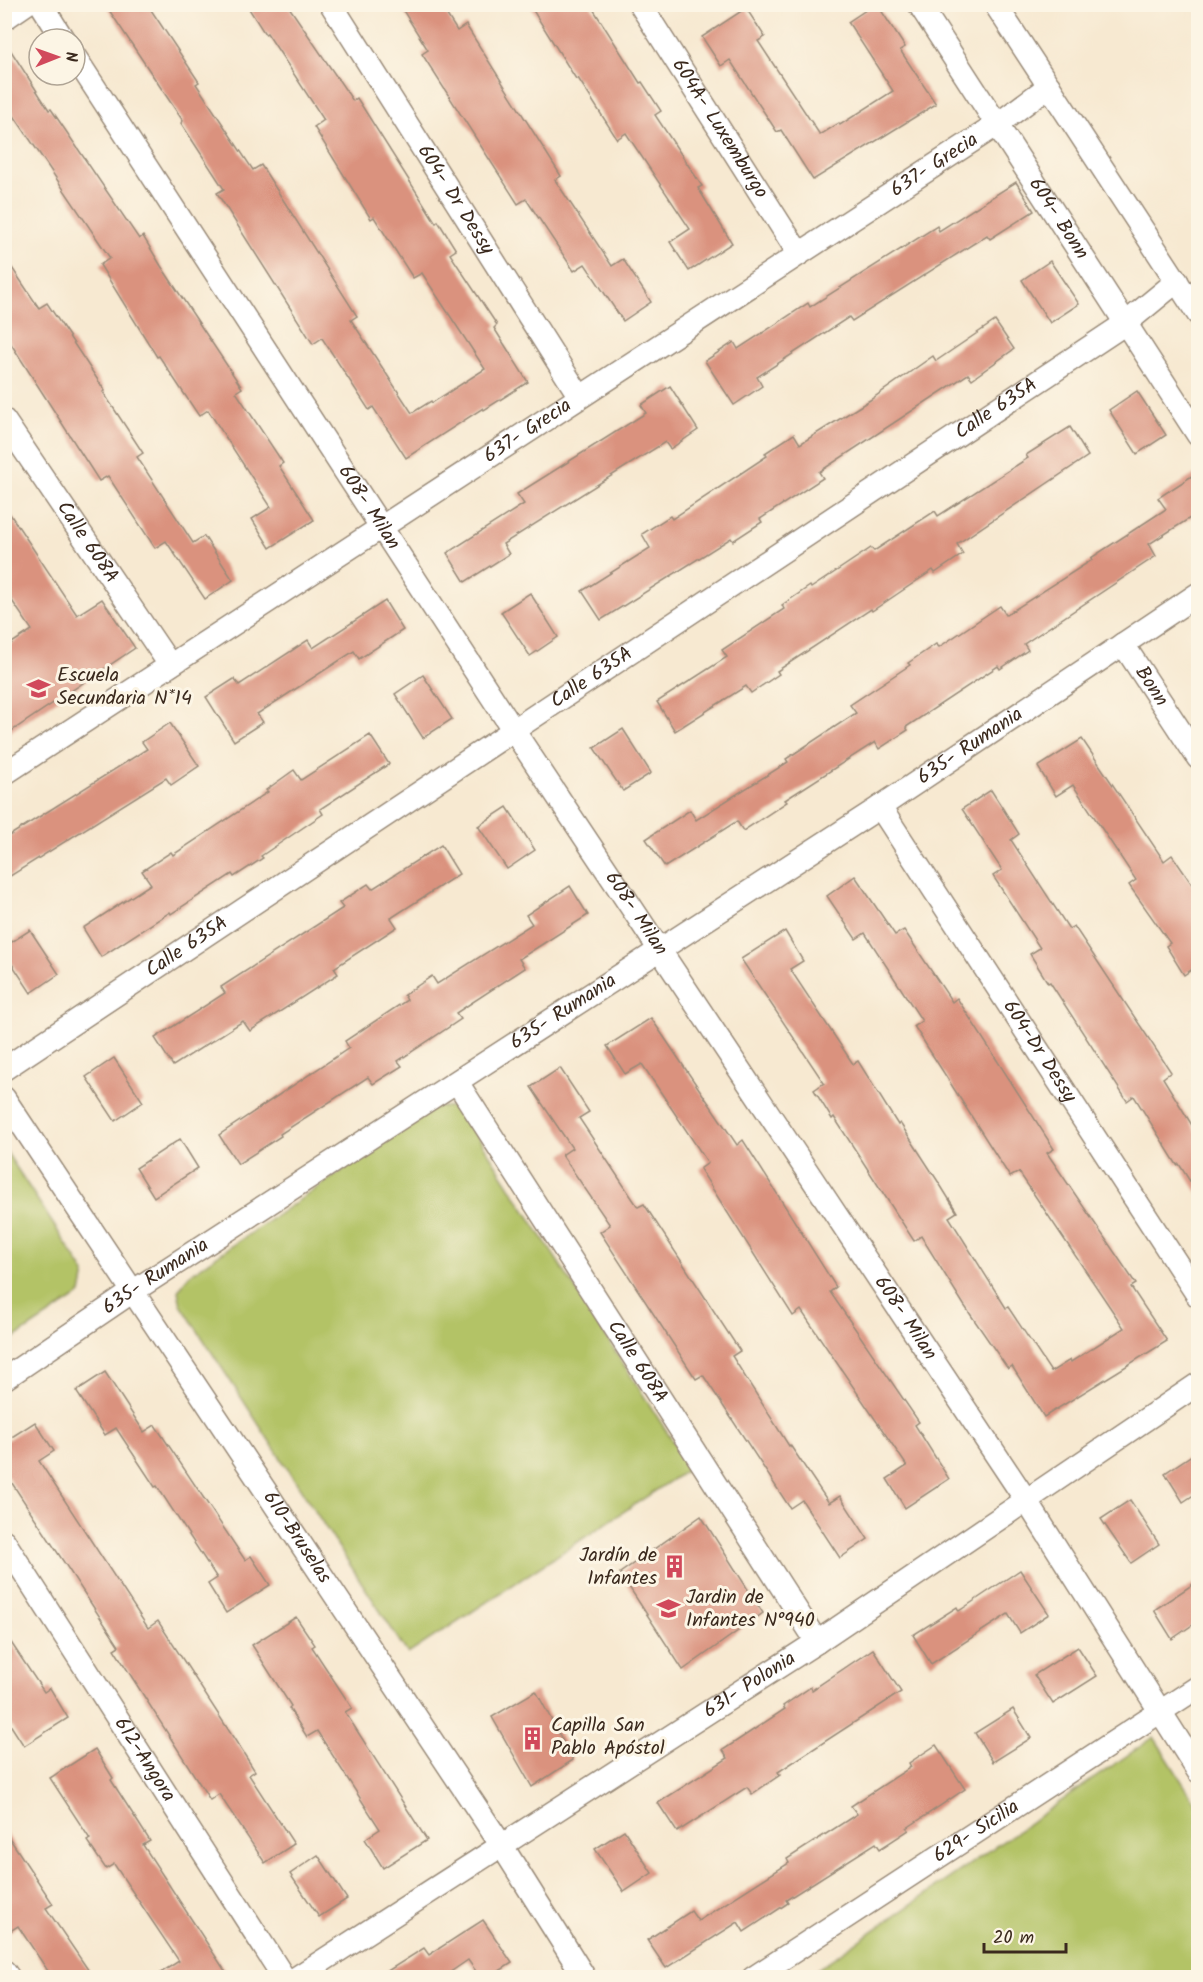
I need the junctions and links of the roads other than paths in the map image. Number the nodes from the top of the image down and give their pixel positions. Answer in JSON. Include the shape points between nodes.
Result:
{"nodes":[{"id":1,"x":26,"y":4,"type":"edge"},
{"id":2,"x":41,"y":4,"type":"edge"},
{"id":3,"x":332,"y":4,"type":"edge"},
{"id":4,"x":640,"y":4,"type":"edge"},
{"id":5,"x":919,"y":4,"type":"edge"},
{"id":6,"x":995,"y":4,"type":"edge"},
{"id":7,"x":4,"y":19,"type":"edge"},
{"id":8,"x":55,"y":27,"type":"edge"},
{"id":9,"x":87,"y":76,"type":"edge"},
{"id":10,"x":1049,"y":86,"type":"junction"},
{"id":11,"x":998,"y":124,"type":"junction"},
{"id":12,"x":799,"y":254,"type":"junction"},
{"id":13,"x":1177,"y":281,"type":"junction"},
{"id":14,"x":1198,"y":314,"type":"edge"},
{"id":15,"x":1126,"y":323,"type":"junction"},
{"id":16,"x":580,"y":397,"type":"junction"},
{"id":17,"x":4,"y":420,"type":"edge"},
{"id":18,"x":1198,"y":435,"type":"edge"},
{"id":19,"x":380,"y":528,"type":"junction"},
{"id":20,"x":1198,"y":594,"type":"edge"},
{"id":21,"x":1123,"y":644,"type":"junction"},
{"id":22,"x":170,"y":665,"type":"junction"},
{"id":23,"x":514,"y":730,"type":"junction"},
{"id":24,"x":1198,"y":758,"type":"edge"},
{"id":25,"x":4,"y":774,"type":"edge"},
{"id":26,"x":880,"y":807,"type":"junction"},
{"id":27,"x":661,"y":950,"type":"junction"},
{"id":28,"x":4,"y":1069,"type":"edge"},
{"id":29,"x":457,"y":1082,"type":"junction"},
{"id":30,"x":4,"y":1098,"type":"edge"},
{"id":31,"x":132,"y":1292,"type":"junction"},
{"id":32,"x":1198,"y":1296,"type":"edge"},
{"id":33,"x":4,"y":1379,"type":"edge"},
{"id":34,"x":1198,"y":1384,"type":"edge"},
{"id":35,"x":1026,"y":1500,"type":"junction"},
{"id":36,"x":4,"y":1541,"type":"edge"},
{"id":37,"x":818,"y":1642,"type":"junction"},
{"id":38,"x":1198,"y":1687,"type":"edge"},
{"id":39,"x":1161,"y":1713,"type":"junction"},
{"id":40,"x":1198,"y":1771,"type":"edge"},
{"id":41,"x":502,"y":1846,"type":"junction"},
{"id":42,"x":4,"y":1971,"type":"edge"},
{"id":43,"x":9,"y":1977,"type":"edge"},
{"id":44,"x":284,"y":1977,"type":"edge"},
{"id":45,"x":296,"y":1977,"type":"edge"},
{"id":46,"x":585,"y":1977,"type":"edge"},
{"id":47,"x":753,"y":1977,"type":"edge"}],
"edges":[{"from":1,"to":7,"type":"street"},
{"from":2,"to":8,"type":"street"},
{"from":3,"to":16,"type":"street","name":"604- Dr Dessy"},
{"from":4,"to":12,"type":"street","name":"604A- Luxemburgo"},
{"from":5,"to":11,"type":"street","name":"604- Bonn"},
{"from":6,"to":10,"type":"street"},
{"from":9,"to":19,"type":"street","name":"608- Milan"},
{"from":10,"to":11,"type":"street","name":"637- Grecia"},
{"from":10,"to":13,"type":"street"},
{"from":11,"to":12,"type":"street","name":"637- Grecia"},
{"from":11,"to":15,"type":"street","name":"604- Bonn"},
{"from":12,"to":16,"type":"street","name":"637- Grecia"},
{"from":13,"to":14,"type":"street"},
{"from":13,"to":15,"type":"street","name":"Calle 635A"},
{"from":15,"to":18,"type":"street","name":"604- Bonn"},
{"from":15,"to":23,"type":"street","name":"Calle 635A"},
{"from":16,"to":19,"type":"street","name":"637- Grecia"},
{"from":17,"to":22,"type":"street","name":"Calle 608A"},
{"from":19,"to":22,"type":"street","name":"637- Grecia"},
{"from":19,"to":23,"type":"street","name":"608- Milan"},
{"from":20,"to":21,"type":"street","name":"635- Rumania"},
{"from":21,"to":24,"type":"street","name":"Bonn"},
{"from":21,"to":26,"type":"street","name":"635- Rumania"},
{"from":22,"to":25,"type":"street","name":"637- Grecia"},
{"from":23,"to":27,"type":"street","name":"608- Milan"},
{"from":23,"to":28,"type":"street","name":"Calle 635A"},
{"from":26,"to":27,"type":"street","name":"635- Rumania"},
{"from":26,"to":32,"type":"street","name":"604-Dr Dessy"},
{"from":27,"to":29,"type":"street","name":"635- Rumania"},
{"from":27,"to":35,"type":"street","name":"608- Milan"},
{"from":29,"to":31,"type":"street","name":"635- Rumania"},
{"from":29,"to":37,"type":"street","name":"Calle 608A"},
{"from":30,"to":31,"type":"street","name":"610-Bruselas"},
{"from":31,"to":33,"type":"street","name":"635- Rumania"},
{"from":31,"to":41,"type":"street","name":"610-Bruselas"},
{"from":34,"to":35,"type":"street","name":"631- Polonia"},
{"from":35,"to":37,"type":"street","name":"631- Polonia"},
{"from":35,"to":39,"type":"street","name":"608- Milan"},
{"from":36,"to":44,"type":"street","name":"612-Angora"},
{"from":37,"to":41,"type":"street","name":"631- Polonia"},
{"from":38,"to":39,"type":"street","name":"629- Sicilia"},
{"from":39,"to":40,"type":"street","name":"608- Milan"},
{"from":39,"to":47,"type":"street","name":"629- Sicilia"},
{"from":41,"to":45,"type":"street","name":"631- Polonia"},
{"from":41,"to":46,"type":"street","name":"610-Bruselas"},
{"from":42,"to":43,"type":"street"}]}
